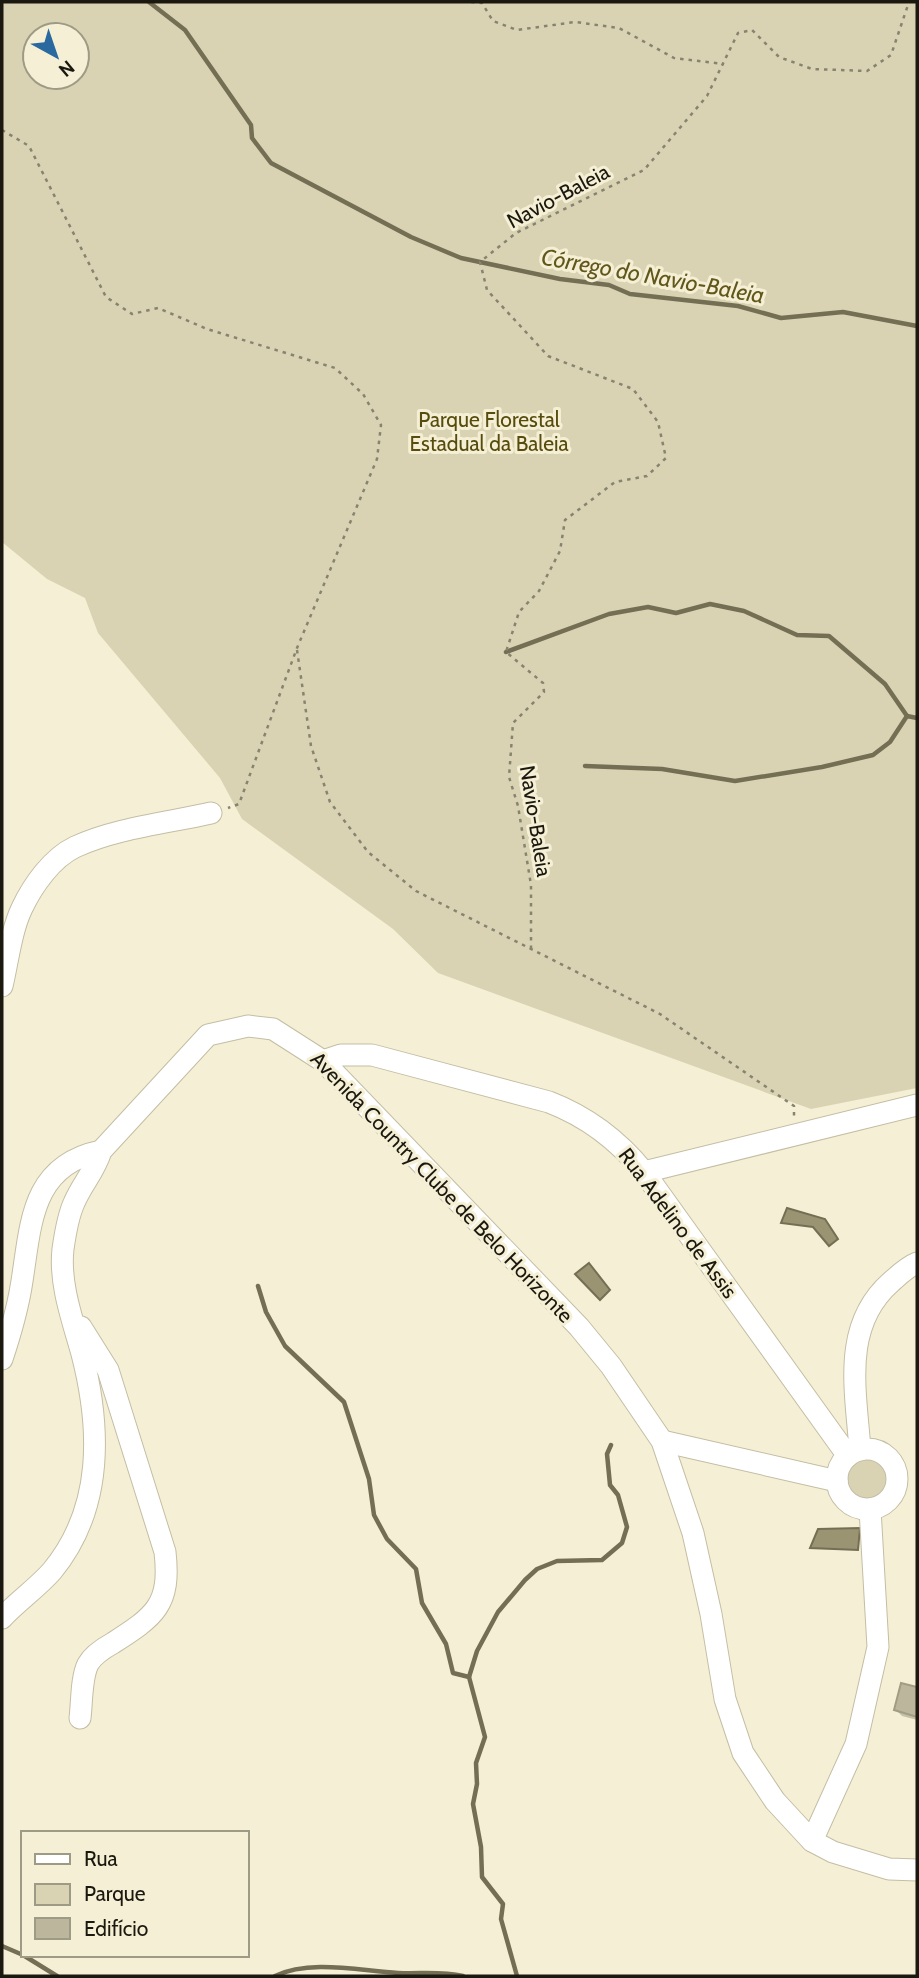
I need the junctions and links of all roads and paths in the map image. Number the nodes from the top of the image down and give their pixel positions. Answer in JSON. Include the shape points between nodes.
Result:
{"nodes":[{"id":1,"x":471,"y":2,"type":"edge"},
{"id":2,"x":909,"y":2,"type":"edge"},
{"id":3,"x":724,"y":64,"type":"junction"},
{"id":4,"x":2,"y":130,"type":"edge"},
{"id":5,"x":297,"y":648,"type":"junction"},
{"id":6,"x":211,"y":813,"type":"joint"},
{"id":7,"x":531,"y":950,"type":"junction"},
{"id":8,"x":2,"y":986,"type":"edge"},
{"id":9,"x":323,"y":1061,"type":"junction"},
{"id":10,"x":917,"y":1105,"type":"edge"},
{"id":11,"x":795,"y":1135,"type":"junction"},
{"id":12,"x":101,"y":1151,"type":"junction"},
{"id":13,"x":644,"y":1172,"type":"junction"},
{"id":14,"x":917,"y":1263,"type":"edge"},
{"id":15,"x":70,"y":1310,"type":"junction"},
{"id":16,"x":2,"y":1359,"type":"edge"},
{"id":17,"x":662,"y":1441,"type":"junction"},
{"id":18,"x":854,"y":1453,"type":"junction"},
{"id":19,"x":837,"y":1481,"type":"junction"},
{"id":20,"x":907,"y":1481,"type":"edge"},
{"id":21,"x":870,"y":1509,"type":"junction"},
{"id":22,"x":2,"y":1618,"type":"edge"},
{"id":23,"x":80,"y":1718,"type":"dead end"},
{"id":24,"x":812,"y":1842,"type":"junction"},
{"id":25,"x":917,"y":1870,"type":"edge"}],
"edges":[{"from":1,"to":3,"type":"path","via":[[482,4],[493,21],[517,30],[575,23],[619,28],[674,58]]},
{"from":2,"to":3,"type":"path","name":"Navio-Baleia","via":[[891,55],[867,71],[812,69],[779,57],[752,30],[737,33]]},
{"from":3,"to":7,"type":"path","name":"Navio-Baleia","via":[[707,96],[644,170],[516,233],[480,262],[487,290],[548,356],[633,389],[658,422],[666,457],[647,476],[615,482],[565,520],[560,551],[539,592],[519,612],[506,652],[543,682],[544,692],[513,723],[509,777],[531,885]]},
{"from":4,"to":5,"type":"path","via":[[29,146],[106,297],[132,314],[158,308],[207,330],[335,368],[363,394],[375,414],[381,425],[377,459]]},
{"from":5,"to":6,"type":"path","via":[[239,804]]},
{"from":5,"to":7,"type":"path","via":[[311,746],[330,802],[369,852],[416,891]]},
{"from":6,"to":8,"type":"street","via":[[95,841],[73,848],[56,862],[37,881],[21,909]]},
{"from":7,"to":11,"type":"path","via":[[660,1014],[794,1106]]},
{"from":9,"to":12,"type":"street","name":"Avenida Country Clube de Belo Horizonte","via":[[273,1029],[248,1026],[208,1035]]},
{"from":9,"to":13,"type":"street","name":"Rua Adelino de Assis","via":[[341,1055],[372,1055],[549,1102],[574,1111],[603,1131]]},
{"from":9,"to":17,"type":"street","name":"Avenida Country Clube de Belo Horizonte","via":[[579,1327]]},
{"from":10,"to":11,"type":"street"},
{"from":11,"to":13,"type":"street"},
{"from":12,"to":15,"type":"street","name":"Avenida Country Clube de Belo Horizonte","via":[[74,1203],[63,1251]]},
{"from":12,"to":16,"type":"street","via":[[62,1168],[33,1208],[22,1284]]},
{"from":13,"to":18,"type":"street","name":"Rua Adelino de Assis"},
{"from":14,"to":18,"type":"street","via":[[882,1290],[862,1321],[853,1361]]},
{"from":15,"to":22,"type":"street","name":"Avenida Country Clube de Belo Horizonte","via":[[93,1407],[94,1479],[78,1528],[62,1557]]},
{"from":15,"to":23,"type":"street","via":[[107,1370],[165,1552],[168,1575],[166,1592],[152,1615],[100,1651],[88,1665]]},
{"from":17,"to":19,"type":"street"},
{"from":17,"to":24,"type":"street","name":"Avenida Country Clube de Belo Horizonte","via":[[693,1533],[725,1699],[743,1753],[775,1801]]},
{"from":18,"to":19,"type":"street","via":[[842,1463]]},
{"from":18,"to":20,"type":"street","via":[[882,1454]]},
{"from":19,"to":21,"type":"street","via":[[848,1502]]},
{"from":20,"to":21,"type":"street","via":[[888,1500]]},
{"from":21,"to":24,"type":"street","via":[[878,1647],[856,1744]]},
{"from":24,"to":25,"type":"street","name":"Avenida Country Clube de Belo Horizonte","via":[[853,1860]]}]}
